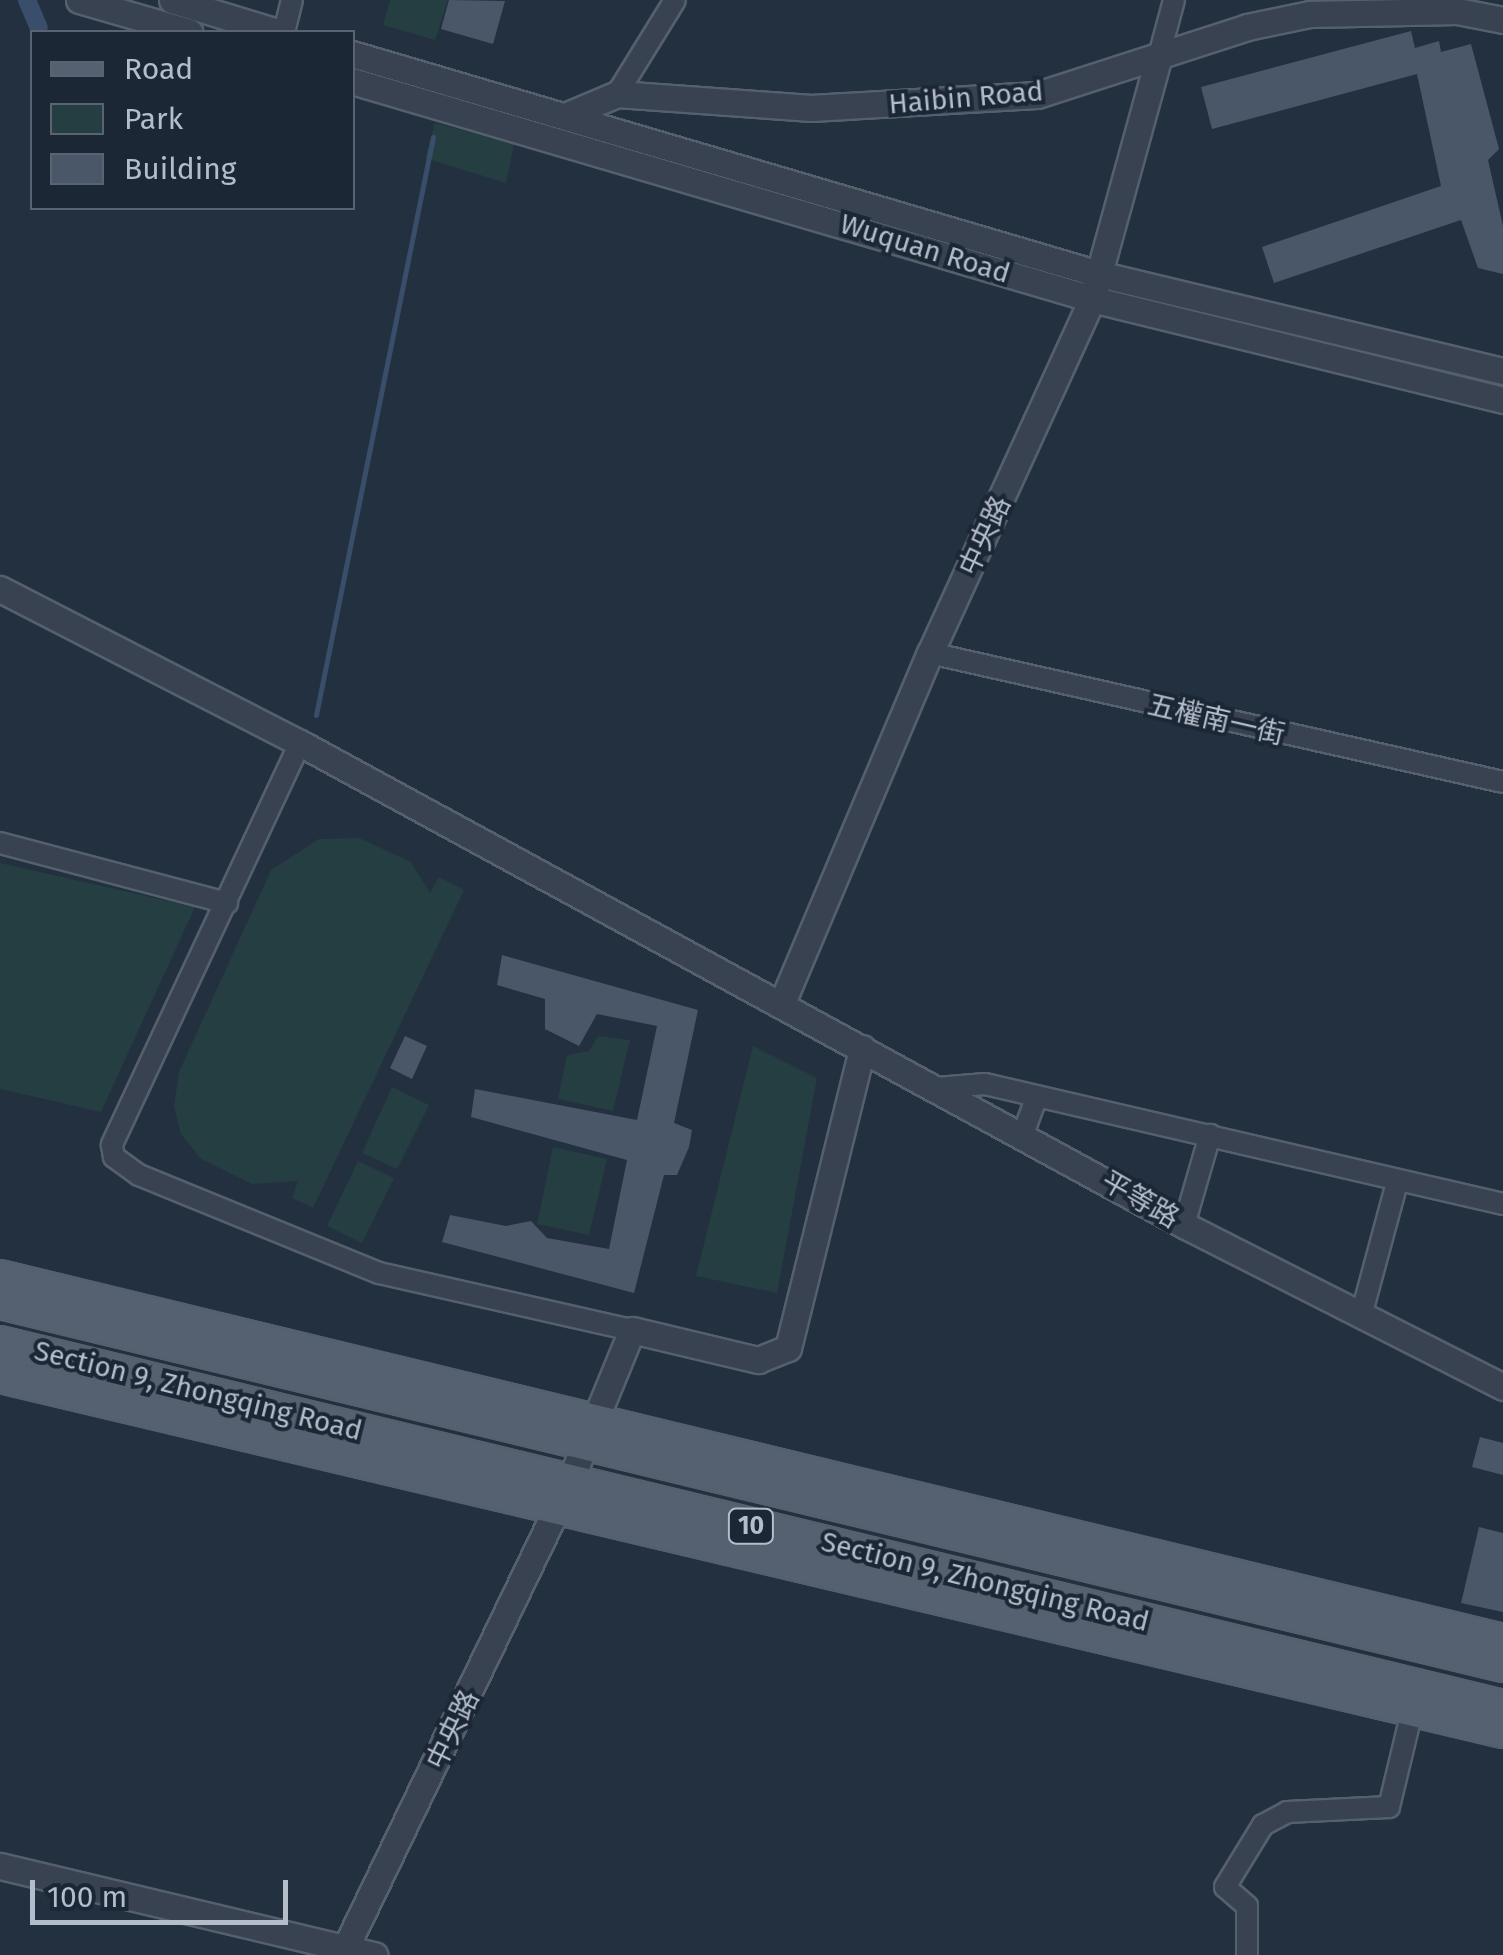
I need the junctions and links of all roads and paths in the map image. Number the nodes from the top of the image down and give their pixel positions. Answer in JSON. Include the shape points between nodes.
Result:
{"nodes":[{"id":1,"x":79,"y":0,"type":"edge"},
{"id":2,"x":172,"y":0,"type":"edge"},
{"id":3,"x":292,"y":0,"type":"edge"},
{"id":4,"x":675,"y":0,"type":"edge"},
{"id":5,"x":1174,"y":0,"type":"edge"},
{"id":6,"x":1384,"y":4,"type":"edge"},
{"id":7,"x":1503,"y":20,"type":"edge"},
{"id":8,"x":182,"y":30,"type":"edge"},
{"id":9,"x":273,"y":30,"type":"edge"},
{"id":10,"x":281,"y":30,"type":"edge"},
{"id":11,"x":355,"y":55,"type":"edge"},
{"id":12,"x":1159,"y":56,"type":"junction"},
{"id":13,"x":355,"y":82,"type":"edge"},
{"id":14,"x":617,"y":94,"type":"junction"},
{"id":15,"x":562,"y":128,"type":"junction"},
{"id":16,"x":1095,"y":287,"type":"junction"},
{"id":17,"x":1503,"y":371,"type":"edge"},
{"id":18,"x":1503,"y":400,"type":"edge"},
{"id":19,"x":0,"y":588,"type":"edge"},
{"id":20,"x":930,"y":653,"type":"junction"},
{"id":21,"x":300,"y":743,"type":"junction"},
{"id":22,"x":1503,"y":782,"type":"edge"},
{"id":23,"x":0,"y":843,"type":"edge"},
{"id":24,"x":227,"y":903,"type":"junction"},
{"id":25,"x":781,"y":1005,"type":"junction"},
{"id":26,"x":862,"y":1048,"type":"junction"},
{"id":27,"x":937,"y":1088,"type":"junction"},
{"id":28,"x":1037,"y":1096,"type":"junction"},
{"id":29,"x":1023,"y":1134,"type":"junction"},
{"id":30,"x":1210,"y":1135,"type":"junction"},
{"id":31,"x":1397,"y":1182,"type":"junction"},
{"id":32,"x":1503,"y":1204,"type":"edge"},
{"id":33,"x":1184,"y":1226,"type":"junction"},
{"id":34,"x":0,"y":1277,"type":"edge"},
{"id":35,"x":0,"y":1302,"type":"edge"},
{"id":36,"x":1361,"y":1316,"type":"junction"},
{"id":37,"x":632,"y":1330,"type":"junction"},
{"id":38,"x":0,"y":1343,"type":"edge"},
{"id":39,"x":0,"y":1376,"type":"edge"},
{"id":40,"x":1503,"y":1387,"type":"edge"},
{"id":41,"x":591,"y":1433,"type":"junction"},
{"id":42,"x":564,"y":1492,"type":"junction"},
{"id":43,"x":1503,"y":1641,"type":"edge"},
{"id":44,"x":1503,"y":1666,"type":"edge"},
{"id":45,"x":1415,"y":1697,"type":"junction"},
{"id":46,"x":1503,"y":1707,"type":"edge"},
{"id":47,"x":1503,"y":1731,"type":"edge"},
{"id":48,"x":0,"y":1866,"type":"edge"},
{"id":49,"x":344,"y":1951,"type":"edge"},
{"id":50,"x":375,"y":1955,"type":"edge"},
{"id":51,"x":1247,"y":1955,"type":"edge"}],
"edges":[{"from":1,"to":8,"type":"street"},
{"from":2,"to":9,"type":"street"},
{"from":3,"to":10,"type":"street"},
{"from":4,"to":14,"type":"street"},
{"from":5,"to":12,"type":"street"},
{"from":6,"to":7,"type":"street","name":"Haibin Road"},
{"from":6,"to":12,"type":"street","name":"Haibin Road","via":[[1246,27]]},
{"from":11,"to":15,"type":"street","name":"Wuquan Road"},
{"from":12,"to":14,"type":"street","name":"Haibin Road","via":[[1037,95],[882,106]]},
{"from":12,"to":16,"type":"street","name":"中央路"},
{"from":13,"to":15,"type":"street","name":"Wuquan Road"},
{"from":14,"to":15,"type":"street","name":"Haibin Road"},
{"from":15,"to":16,"type":"street","name":"Wuquan Road"},
{"from":16,"to":17,"type":"street","name":"Wuquan Road"},
{"from":16,"to":18,"type":"street","name":"Wuquan Road"},
{"from":16,"to":20,"type":"street","name":"中央路"},
{"from":19,"to":21,"type":"street","name":"平等路"},
{"from":20,"to":22,"type":"street","name":"五權南一街"},
{"from":20,"to":25,"type":"street","name":"中央路"},
{"from":21,"to":24,"type":"street"},
{"from":21,"to":25,"type":"street","name":"平等路"},
{"from":23,"to":24,"type":"street"},
{"from":24,"to":37,"type":"street","via":[[112,1145],[114,1157],[140,1175],[379,1273]]},
{"from":25,"to":26,"type":"street","name":"平等路"},
{"from":26,"to":27,"type":"street","name":"平等路"},
{"from":26,"to":37,"type":"street","via":[[788,1348],[758,1360]]},
{"from":27,"to":28,"type":"street","via":[[985,1084]]},
{"from":27,"to":29,"type":"street","name":"平等路"},
{"from":28,"to":29,"type":"street"},
{"from":28,"to":30,"type":"street"},
{"from":29,"to":33,"type":"street","name":"平等路"},
{"from":30,"to":31,"type":"street"},
{"from":30,"to":33,"type":"street"},
{"from":31,"to":32,"type":"street"},
{"from":31,"to":36,"type":"street"},
{"from":33,"to":36,"type":"street","name":"平等路"},
{"from":34,"to":41,"type":"main road","name":"Section 9, Zhongqing Road"},
{"from":35,"to":41,"type":"main road","name":"Section 9, Zhongqing Road","number":"10"},
{"from":36,"to":40,"type":"street","name":"平等路"},
{"from":37,"to":41,"type":"street","name":"中央路"},
{"from":38,"to":42,"type":"main road","name":"Section 9, Zhongqing Road"},
{"from":39,"to":42,"type":"main road","name":"Section 9, Zhongqing Road"},
{"from":41,"to":42,"type":"street","name":"中央路"},
{"from":41,"to":43,"type":"main road","name":"Section 9, Zhongqing Road"},
{"from":41,"to":44,"type":"main road","name":"Section 9, Zhongqing Road","number":"10"},
{"from":42,"to":45,"type":"main road","name":"Section 9, Zhongqing Road"},
{"from":42,"to":49,"type":"street","name":"中央路"},
{"from":45,"to":46,"type":"main road","name":"Section 9, Zhongqing Road"},
{"from":45,"to":47,"type":"main road","name":"Section 9, Zhongqing Road"},
{"from":45,"to":51,"type":"street","via":[[1389,1807],[1287,1812],[1263,1825],[1225,1887],[1248,1906]]},
{"from":48,"to":49,"type":"street"},
{"from":49,"to":50,"type":"street"}]}
